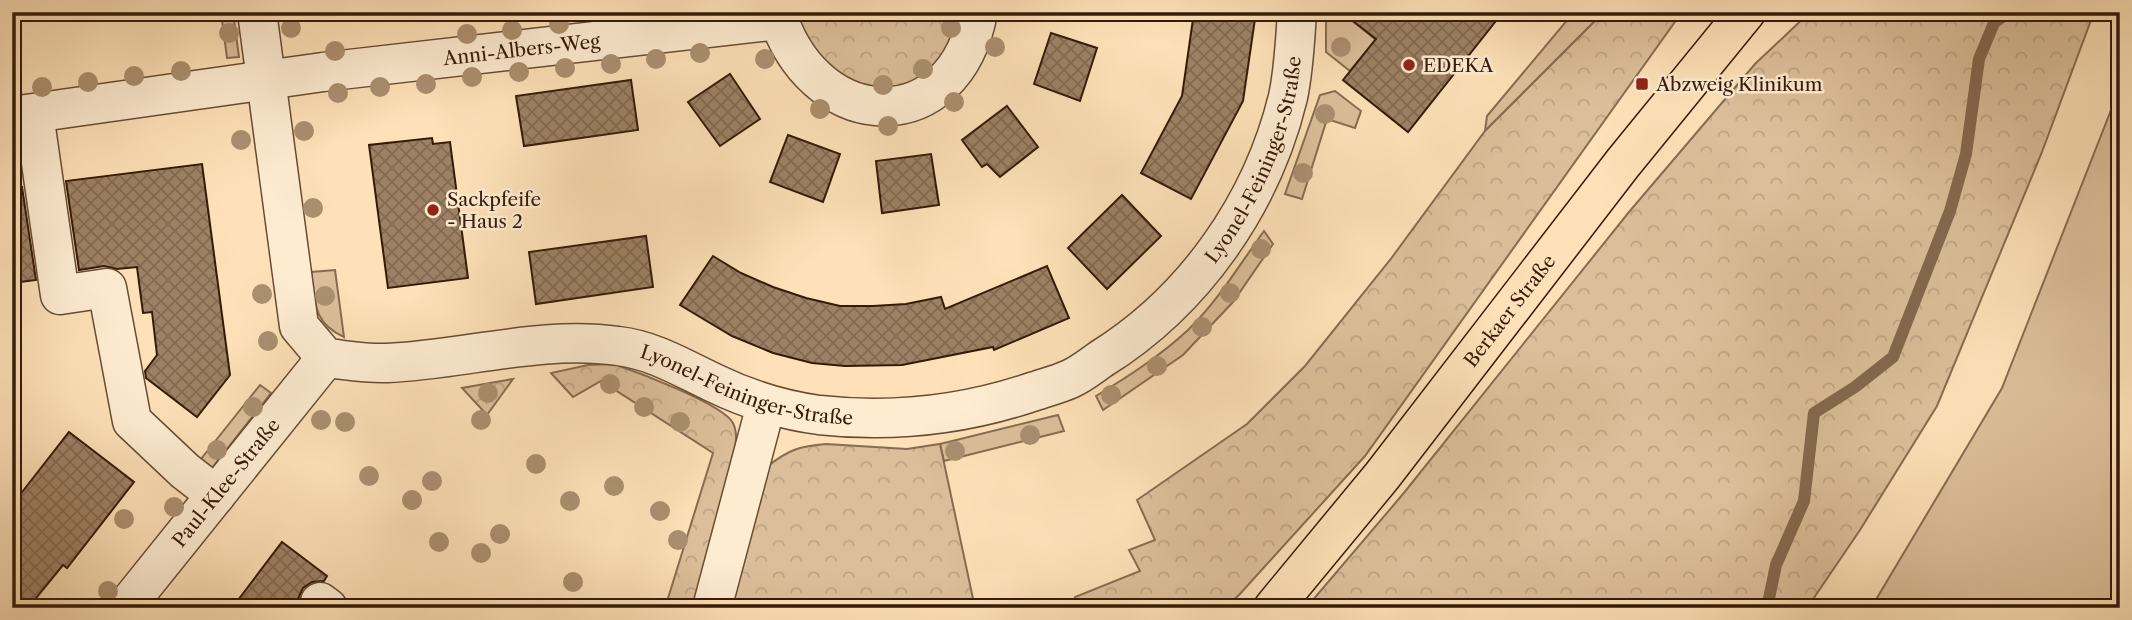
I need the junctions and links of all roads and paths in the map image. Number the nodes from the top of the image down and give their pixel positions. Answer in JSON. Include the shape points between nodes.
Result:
{"nodes":[{"id":1,"x":257,"y":12,"type":"edge"},
{"id":2,"x":978,"y":12,"type":"edge"},
{"id":3,"x":1297,"y":12,"type":"edge"},
{"id":4,"x":1746,"y":12,"type":"edge"},
{"id":5,"x":267,"y":80,"type":"junction"},
{"id":6,"x":23,"y":115,"type":"edge"},
{"id":7,"x":326,"y":358,"type":"junction"},
{"id":8,"x":766,"y":405,"type":"junction"},
{"id":9,"x":216,"y":495,"type":"junction"},
{"id":10,"x":125,"y":608,"type":"edge"},
{"id":11,"x":712,"y":608,"type":"edge"},
{"id":12,"x":1273,"y":608,"type":"edge"}],
"edges":[{"from":1,"to":5,"type":"street"},
{"from":2,"to":5,"type":"street","name":"Anni-Albers-Weg","via":[[974,34],[951,74],[911,102],[885,108],[843,99],[826,88],[796,57],[779,20]]},
{"from":3,"to":8,"type":"street","name":"Lyonel-Feininger-Straße","via":[[1288,97],[1251,197],[1201,272],[1124,345],[1070,379],[950,414],[861,418]]},
{"from":4,"to":12,"type":"main road","name":"Berkaer Straße","via":[[1623,163],[1382,477]]},
{"from":5,"to":6,"type":"street"},
{"from":5,"to":7,"type":"street","via":[[299,326]]},
{"from":6,"to":9,"type":"street","via":[[60,295],[107,288],[132,421]]},
{"from":7,"to":8,"type":"street","name":"Lyonel-Feininger-Straße","via":[[384,364],[580,342],[617,345],[672,362]]},
{"from":7,"to":9,"type":"street","name":"Paul-Klee-Straße"},
{"from":8,"to":11,"type":"street"},
{"from":9,"to":10,"type":"street","name":"Paul-Klee-Straße"}]}
